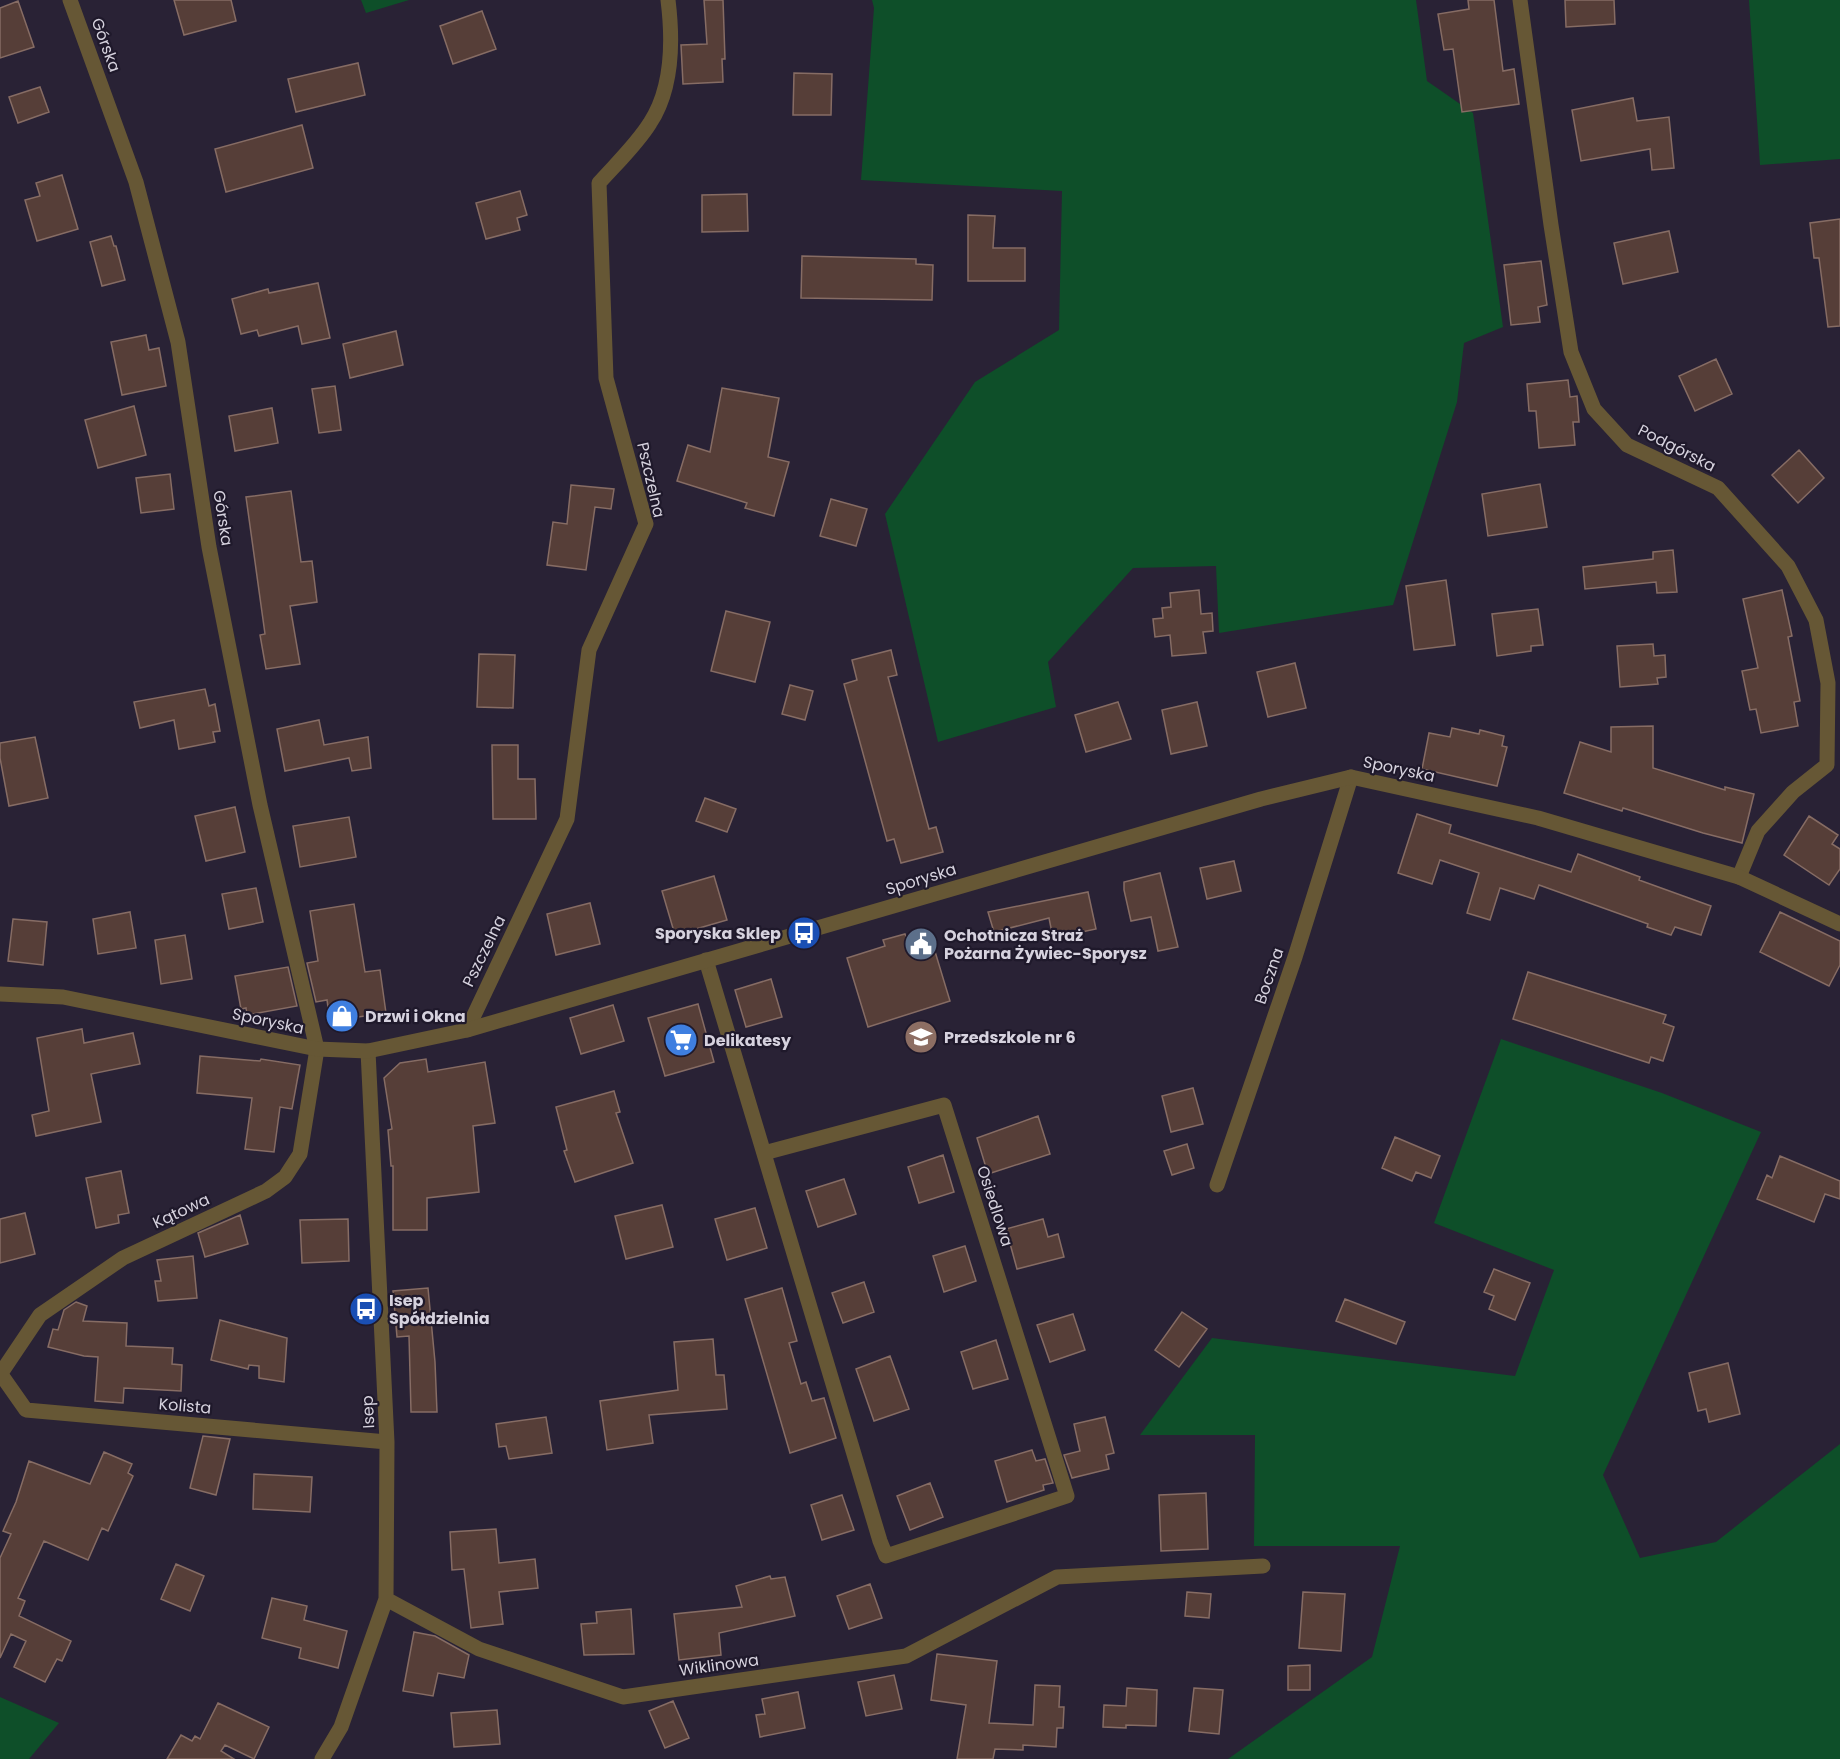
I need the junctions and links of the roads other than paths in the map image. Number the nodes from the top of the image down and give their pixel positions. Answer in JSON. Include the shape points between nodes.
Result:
{"nodes":[{"id":1,"x":70,"y":0,"type":"edge"},
{"id":2,"x":669,"y":0,"type":"edge"},
{"id":3,"x":1520,"y":0,"type":"edge"},
{"id":4,"x":1834,"y":682,"type":"edge"},
{"id":5,"x":1351,"y":777,"type":"junction"},
{"id":6,"x":1739,"y":877,"type":"junction"},
{"id":7,"x":1840,"y":924,"type":"edge"},
{"id":8,"x":706,"y":960,"type":"junction"},
{"id":9,"x":0,"y":994,"type":"edge"},
{"id":10,"x":467,"y":1030,"type":"junction"},
{"id":11,"x":317,"y":1049,"type":"junction"},
{"id":12,"x":368,"y":1051,"type":"junction"},
{"id":13,"x":764,"y":1153,"type":"junction"},
{"id":14,"x":1217,"y":1185,"type":"dead end"},
{"id":15,"x":0,"y":1373,"type":"edge"},
{"id":16,"x":387,"y":1442,"type":"junction"},
{"id":17,"x":1263,"y":1566,"type":"dead end"},
{"id":18,"x":386,"y":1599,"type":"junction"},
{"id":19,"x":322,"y":1759,"type":"edge"}],
"edges":[{"from":1,"to":11,"type":"street","name":"Górska","via":[[136,182],[178,342],[209,547],[255,782]]},
{"from":2,"to":10,"type":"street","name":"Pszczelna","via":[[671,40],[659,106],[650,124],[599,183],[606,378],[646,524],[589,650],[567,819]]},
{"from":3,"to":4,"type":"street","name":"Podgórska","via":[[1571,352],[1594,410],[1627,445],[1718,489],[1788,566],[1816,620]]},
{"from":4,"to":6,"type":"street","name":"Podgórska","via":[[1827,765],[1793,792],[1758,831]]},
{"from":5,"to":6,"type":"street","name":"Sporyska","via":[[1538,818]]},
{"from":5,"to":8,"type":"street","name":"Sporyska","via":[[1261,799]]},
{"from":5,"to":14,"type":"street","name":"Boczna"},
{"from":6,"to":7,"type":"street","name":"Sporyska"},
{"from":8,"to":10,"type":"street","name":"Sporyska"},
{"from":8,"to":13,"type":"street"},
{"from":9,"to":11,"type":"street","name":"Sporyska","via":[[63,997]]},
{"from":10,"to":12,"type":"street","name":"Sporyska"},
{"from":11,"to":12,"type":"street","name":"Sporyska"},
{"from":11,"to":15,"type":"street","name":"Kątowa","via":[[300,1154],[285,1177],[266,1191],[114,1264],[40,1315]]},
{"from":12,"to":16,"type":"street","name":"Isep"},
{"from":13,"to":13,"type":"street","name":"Osiedlowa","via":[[886,1556],[1067,1496],[944,1105]]},
{"from":15,"to":16,"type":"street","name":"Kolista","via":[[26,1410]]},
{"from":16,"to":18,"type":"street","name":"Isep"},
{"from":17,"to":18,"type":"street","name":"Wiklinowa","via":[[1057,1577],[906,1656],[623,1697],[479,1650]]},
{"from":18,"to":19,"type":"street","name":"Isep","via":[[341,1727]]}]}
